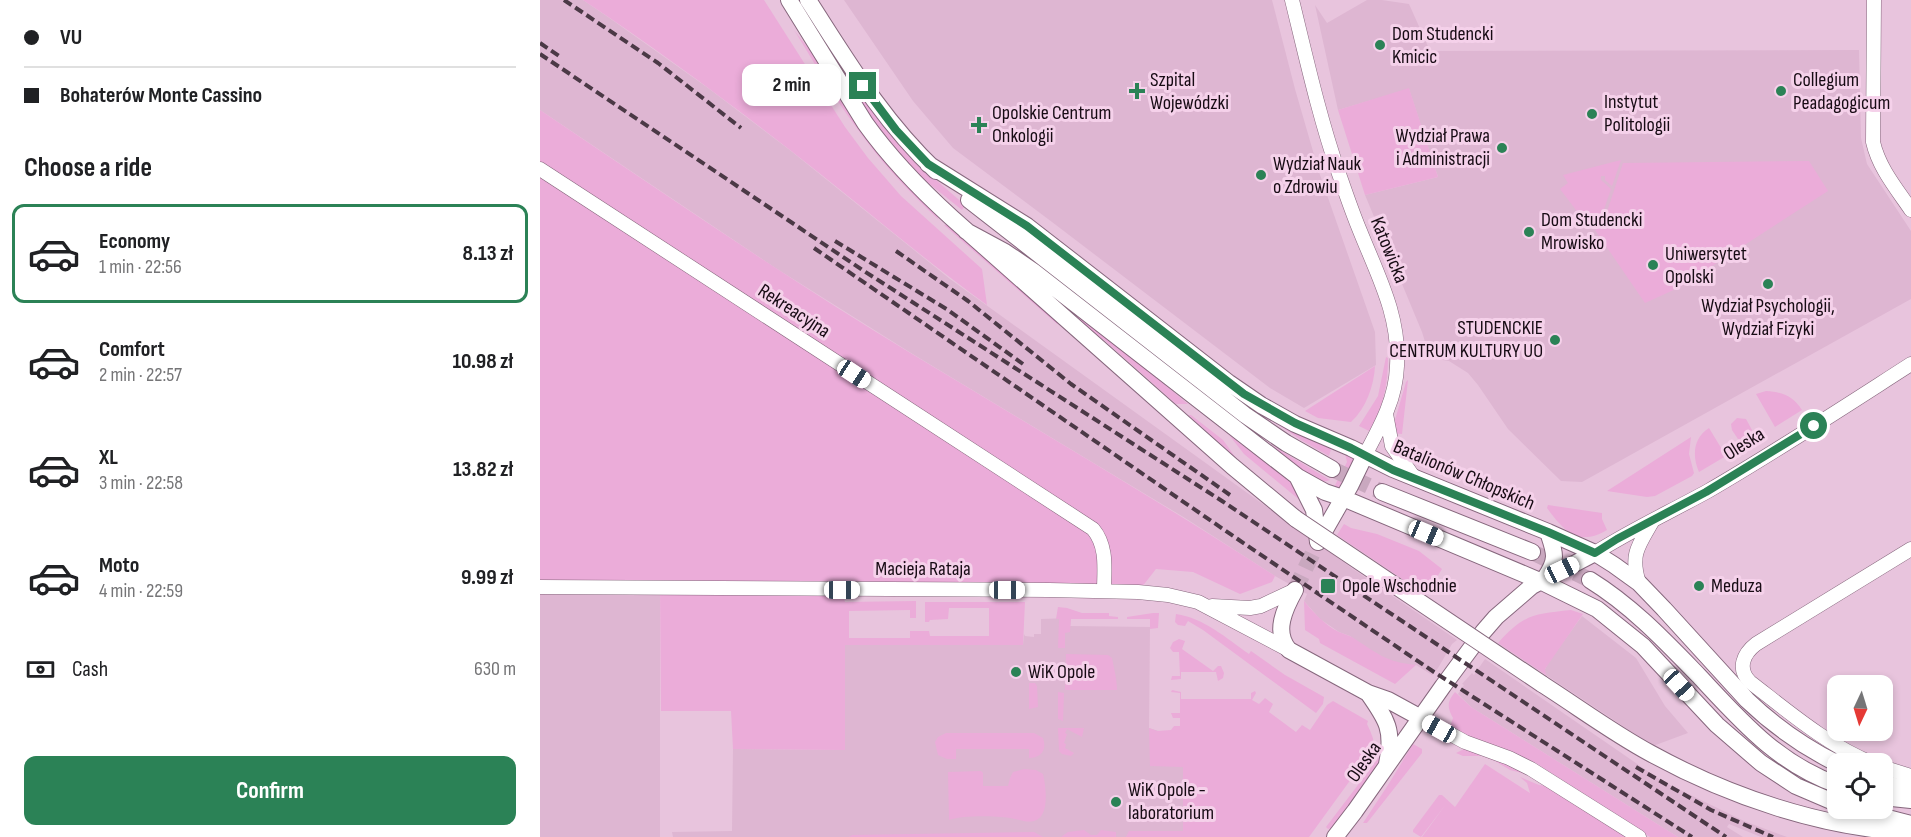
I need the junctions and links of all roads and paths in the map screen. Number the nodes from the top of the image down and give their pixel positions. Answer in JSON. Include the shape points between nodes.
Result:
{"nodes":[{"id":1,"x":789,"y":0,"type":"edge"},
{"id":2,"x":808,"y":0,"type":"edge"},
{"id":3,"x":1292,"y":0,"type":"edge"},
{"id":4,"x":1874,"y":0,"type":"edge"},
{"id":5,"x":928,"y":164,"type":"junction"},
{"id":6,"x":540,"y":170,"type":"edge"},
{"id":7,"x":1911,"y":210,"type":"edge"},
{"id":8,"x":966,"y":231,"type":"junction"},
{"id":9,"x":1911,"y":364,"type":"edge"},
{"id":10,"x":1386,"y":414,"type":"junction"},
{"id":11,"x":1365,"y":455,"type":"junction"},
{"id":12,"x":1332,"y":469,"type":"tunnel mouth"},
{"id":13,"x":1298,"y":477,"type":"junction"},
{"id":14,"x":1414,"y":478,"type":"junction"},
{"id":15,"x":1382,"y":492,"type":"tunnel mouth"},
{"id":16,"x":1343,"y":498,"type":"junction"},
{"id":17,"x":1653,"y":520,"type":"junction"},
{"id":18,"x":1548,"y":532,"type":"junction"},
{"id":19,"x":1911,"y":549,"type":"edge"},
{"id":20,"x":1532,"y":552,"type":"tunnel mouth"},
{"id":21,"x":1595,"y":553,"type":"junction"},
{"id":22,"x":1543,"y":580,"type":"junction"},
{"id":23,"x":1590,"y":580,"type":"tunnel mouth"},
{"id":24,"x":1639,"y":583,"type":"junction"},
{"id":25,"x":540,"y":587,"type":"edge"},
{"id":26,"x":1295,"y":590,"type":"joint"},
{"id":27,"x":1104,"y":591,"type":"junction"},
{"id":28,"x":1207,"y":606,"type":"junction"},
{"id":29,"x":1289,"y":650,"type":"junction"},
{"id":30,"x":1368,"y":693,"type":"junction"},
{"id":31,"x":1421,"y":718,"type":"junction"},
{"id":32,"x":1849,"y":753,"type":"edge"},
{"id":33,"x":1827,"y":759,"type":"edge"},
{"id":34,"x":1386,"y":764,"type":"junction"},
{"id":35,"x":1893,"y":770,"type":"edge"},
{"id":36,"x":1911,"y":776,"type":"edge"},
{"id":37,"x":1827,"y":780,"type":"edge"},
{"id":38,"x":1893,"y":786,"type":"edge"},
{"id":39,"x":1911,"y":790,"type":"edge"},
{"id":40,"x":1893,"y":798,"type":"edge"},
{"id":41,"x":1827,"y":799,"type":"edge"},
{"id":42,"x":1911,"y":800,"type":"edge"},
{"id":43,"x":1892,"y":819,"type":"edge"},
{"id":44,"x":1911,"y":824,"type":"edge"},
{"id":45,"x":1911,"y":833,"type":"edge"},
{"id":46,"x":1335,"y":837,"type":"edge"},
{"id":47,"x":1639,"y":837,"type":"edge"}],
"edges":[{"from":1,"to":8,"type":"main road","via":[[878,141]]},
{"from":2,"to":5,"type":"main road","via":[[874,103]]},
{"from":3,"to":10,"type":"street","name":"Katowicka","via":[[1337,169],[1394,321],[1397,368]]},
{"from":4,"to":7,"type":"street","via":[[1873,142],[1882,167]]},
{"from":5,"to":11,"type":"main road","name":"Batalionów Chłopskich","via":[[1027,226],[1244,394],[1287,420]]},
{"from":5,"to":12,"type":"main road","via":[[1226,400],[1286,443]]},
{"from":6,"to":27,"type":"street","name":"Rekreacyjna","via":[[1093,530],[1103,547]]},
{"from":8,"to":13,"type":"main road","via":[[1033,271]]},
{"from":8,"to":45,"type":"main road","bridge":true,"via":[[1296,519],[1542,684],[1649,752],[1715,785],[1825,820]]},
{"from":9,"to":17,"type":"street","name":"Oleska","via":[[1750,465]]},
{"from":10,"to":11,"type":"street"},
{"from":10,"to":14,"type":"street","via":[[1392,446]]},
{"from":11,"to":14,"type":"main road","name":"Batalionów Chłopskich"},
{"from":11,"to":16,"type":"main road"},
{"from":13,"to":16,"type":"main road"},
{"from":13,"to":16,"type":"main road","via":[[1314,510],[1318,542]]},
{"from":14,"to":18,"type":"main road","name":"Batalionów Chłopskich"},
{"from":15,"to":20,"type":"main road"},
{"from":16,"to":22,"type":"main road"},
{"from":17,"to":21,"type":"street","name":"Oleska"},
{"from":17,"to":24,"type":"street","via":[[1634,555]]},
{"from":18,"to":21,"type":"main road","name":"Batalionów Chłopskich"},
{"from":18,"to":22,"type":"main road","via":[[1555,556]]},
{"from":19,"to":32,"type":"street","via":[[1756,644],[1744,658],[1742,668],[1750,682]]},
{"from":21,"to":22,"type":"main road","name":"Oleska"},
{"from":21,"to":24,"type":"main road","name":"Batalionów Chłopskich"},
{"from":22,"to":31,"type":"main road","name":"Oleska","via":[[1511,603],[1483,632]]},
{"from":22,"to":41,"type":"main road","via":[[1622,627],[1717,725],[1761,763],[1796,786]]},
{"from":23,"to":37,"type":"main road","via":[[1644,621],[1764,743]]},
{"from":24,"to":33,"type":"main road","name":"Batalionów Chłopskich","via":[[1764,717]]},
{"from":25,"to":27,"type":"street","name":"Macieja Rataja"},
{"from":26,"to":28,"type":"street","via":[[1261,606]]},
{"from":26,"to":29,"type":"main road","via":[[1281,624],[1282,639]]},
{"from":27,"to":28,"type":"street","name":"Macieja Rataja","via":[[1168,595]]},
{"from":28,"to":29,"type":"street","name":"Macieja Rataja"},
{"from":29,"to":30,"type":"main road","name":"Macieja Rataja"},
{"from":30,"to":31,"type":"main road","name":"Macieja Rataja"},
{"from":30,"to":34,"type":"main road","via":[[1387,724],[1390,744]]},
{"from":31,"to":34,"type":"main road","name":"Oleska"},
{"from":31,"to":47,"type":"street","via":[[1465,742],[1531,769]]},
{"from":34,"to":46,"type":"main road","name":"Oleska"},
{"from":35,"to":36,"type":"street"},
{"from":38,"to":39,"type":"main road"},
{"from":40,"to":42,"type":"main road"},
{"from":43,"to":44,"type":"main road"}]}
